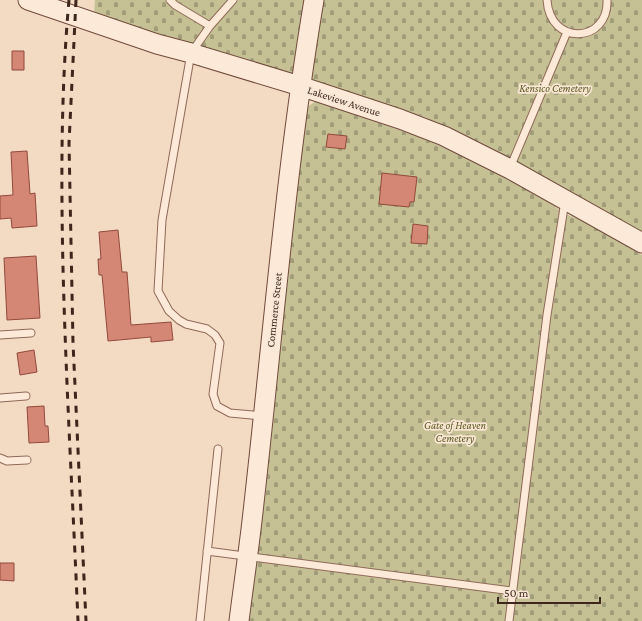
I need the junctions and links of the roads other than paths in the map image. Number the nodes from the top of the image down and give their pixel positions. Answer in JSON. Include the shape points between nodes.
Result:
{"nodes":[{"id":1,"x":28,"y":0,"type":"edge"},
{"id":2,"x":170,"y":0,"type":"edge"},
{"id":3,"x":234,"y":0,"type":"edge"},
{"id":4,"x":314,"y":0,"type":"edge"},
{"id":5,"x":547,"y":0,"type":"edge"},
{"id":6,"x":607,"y":0,"type":"edge"},
{"id":7,"x":210,"y":26,"type":"junction"},
{"id":8,"x":567,"y":32,"type":"junction"},
{"id":9,"x":191,"y":53,"type":"junction"},
{"id":10,"x":300,"y":86,"type":"junction"},
{"id":11,"x":510,"y":169,"type":"junction"},
{"id":12,"x":565,"y":200,"type":"junction"},
{"id":13,"x":642,"y":243,"type":"edge"},
{"id":14,"x":31,"y":332,"type":"dead end"},
{"id":15,"x":0,"y":335,"type":"edge"},
{"id":16,"x":26,"y":396,"type":"dead end"},
{"id":17,"x":0,"y":398,"type":"edge"},
{"id":18,"x":263,"y":416,"type":"junction"},
{"id":19,"x":218,"y":449,"type":"dead end"},
{"id":20,"x":0,"y":458,"type":"edge"},
{"id":21,"x":27,"y":460,"type":"dead end"},
{"id":22,"x":208,"y":551,"type":"junction"},
{"id":23,"x":247,"y":556,"type":"junction"},
{"id":24,"x":512,"y":591,"type":"junction"},
{"id":25,"x":200,"y":621,"type":"edge"},
{"id":26,"x":239,"y":621,"type":"edge"},
{"id":27,"x":509,"y":621,"type":"edge"}],
"edges":[{"from":1,"to":9,"type":"street","name":"Lakeview Avenue","via":[[156,44]]},
{"from":2,"to":7,"type":"lane"},
{"from":3,"to":7,"type":"lane"},
{"from":4,"to":10,"type":"street","name":"Commerce Street"},
{"from":5,"to":8,"type":"lane","via":[[554,24]]},
{"from":6,"to":8,"type":"lane","via":[[608,8],[602,21],[595,28],[578,34]]},
{"from":7,"to":9,"type":"lane"},
{"from":8,"to":11,"type":"lane"},
{"from":9,"to":10,"type":"street","name":"Lakeview Avenue"},
{"from":9,"to":18,"type":"lane","via":[[162,220],[158,291],[169,310],[180,320],[207,329],[220,343],[213,394],[217,406],[230,413]]},
{"from":10,"to":11,"type":"street","name":"Lakeview Avenue","via":[[444,136]]},
{"from":10,"to":18,"type":"street","name":"Commerce Street"},
{"from":11,"to":12,"type":"street","name":"Lakeview Avenue"},
{"from":12,"to":13,"type":"street","name":"Lakeview Avenue"},
{"from":12,"to":24,"type":"lane","via":[[547,314]]},
{"from":14,"to":15,"type":"lane"},
{"from":16,"to":17,"type":"lane"},
{"from":18,"to":23,"type":"street","name":"Commerce Street"},
{"from":19,"to":22,"type":"lane"},
{"from":20,"to":21,"type":"lane","via":[[7,461]]},
{"from":22,"to":23,"type":"lane"},
{"from":22,"to":25,"type":"lane"},
{"from":23,"to":24,"type":"lane"},
{"from":23,"to":26,"type":"street","name":"Commerce Street"},
{"from":24,"to":27,"type":"lane"}]}
